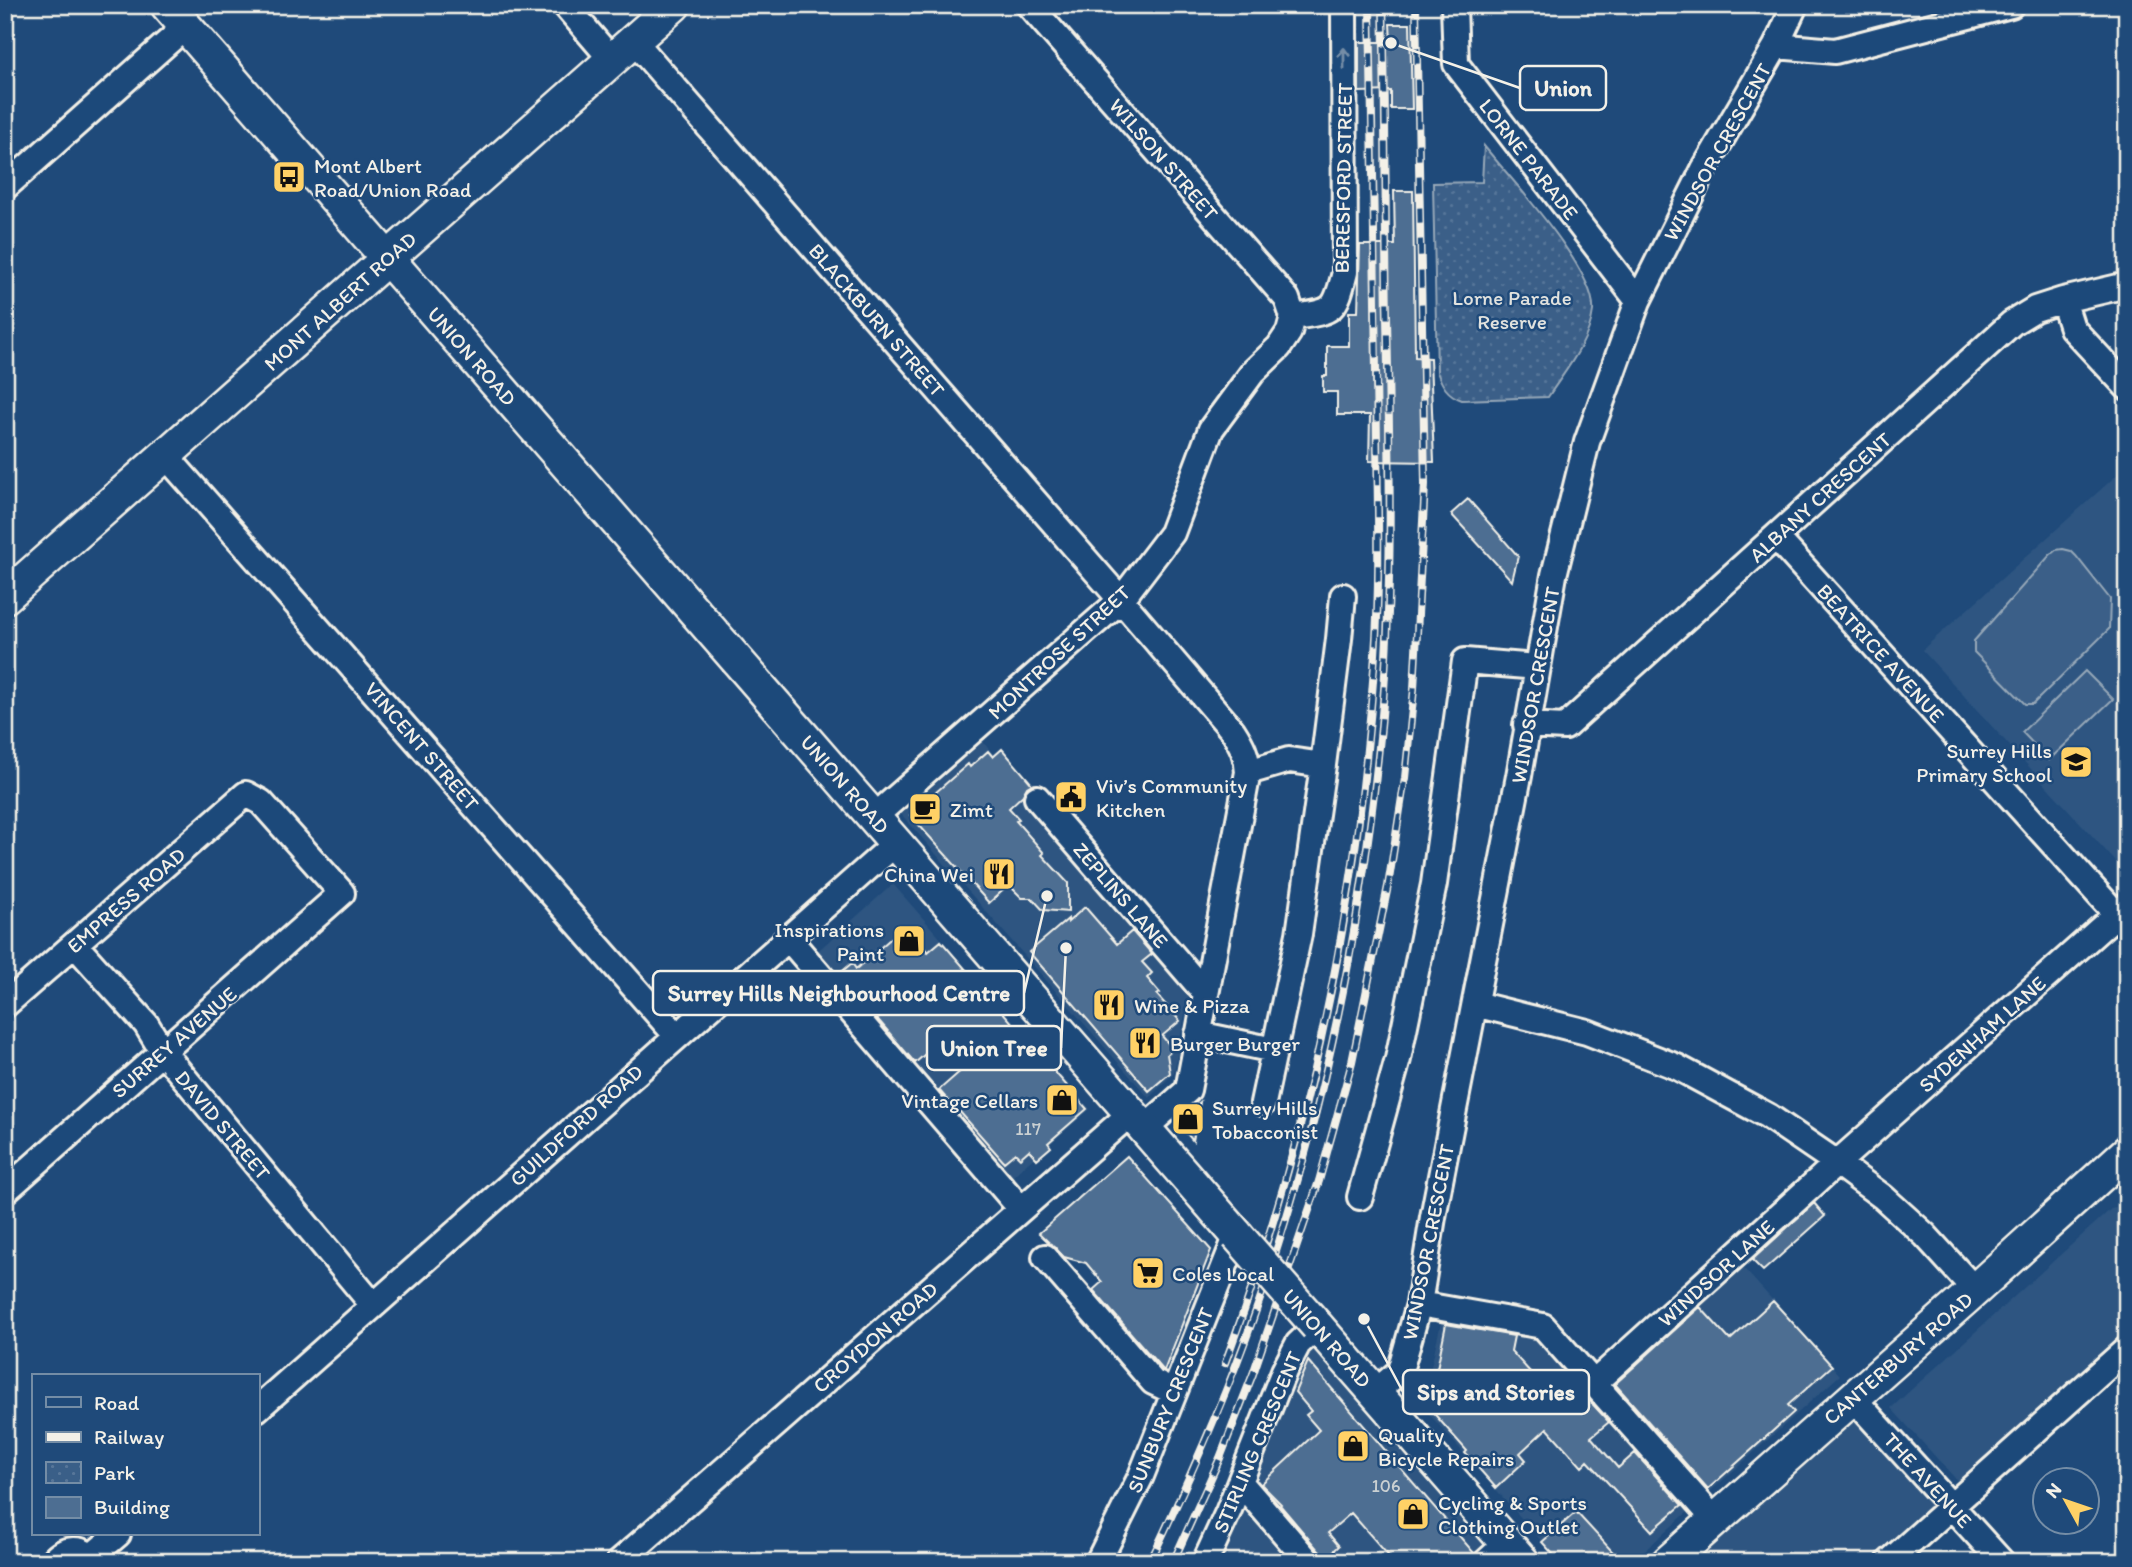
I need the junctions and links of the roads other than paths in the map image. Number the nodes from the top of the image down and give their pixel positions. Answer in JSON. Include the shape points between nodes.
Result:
{"nodes":[{"id":1,"x":565,"y":5,"type":"edge"},
{"id":2,"x":674,"y":5,"type":"edge"},
{"id":3,"x":1029,"y":5,"type":"edge"},
{"id":4,"x":1345,"y":5,"type":"edge"},
{"id":5,"x":1454,"y":5,"type":"edge"},
{"id":6,"x":1795,"y":5,"type":"edge"},
{"id":7,"x":2011,"y":5,"type":"edge"},
{"id":8,"x":176,"y":16,"type":"edge"},
{"id":9,"x":1776,"y":46,"type":"junction"},
{"id":10,"x":623,"y":51,"type":"junction"},
{"id":11,"x":5,"y":187,"type":"edge"},
{"id":12,"x":387,"y":259,"type":"junction"},
{"id":13,"x":2127,"y":285,"type":"edge"},
{"id":14,"x":2063,"y":300,"type":"junction"},
{"id":15,"x":1638,"y":301,"type":"junction"},
{"id":16,"x":1293,"y":317,"type":"junction"},
{"id":17,"x":2127,"y":387,"type":"edge"},
{"id":18,"x":166,"y":456,"type":"junction"},
{"id":19,"x":1776,"y":537,"type":"junction"},
{"id":20,"x":1343,"y":596,"type":"dead end"},
{"id":21,"x":5,"y":597,"type":"edge"},
{"id":22,"x":1121,"y":600,"type":"junction"},
{"id":23,"x":1537,"y":667,"type":"junction"},
{"id":24,"x":1526,"y":725,"type":"junction"},
{"id":25,"x":1323,"y":765,"type":"junction"},
{"id":26,"x":1248,"y":772,"type":"junction"},
{"id":27,"x":1037,"y":798,"type":"dead end"},
{"id":28,"x":874,"y":817,"type":"junction"},
{"id":29,"x":897,"y":842,"type":"junction"},
{"id":30,"x":342,"y":894,"type":"joint"},
{"id":31,"x":2123,"y":915,"type":"edge"},
{"id":32,"x":788,"y":938,"type":"junction"},
{"id":33,"x":75,"y":945,"type":"junction"},
{"id":34,"x":1205,"y":993,"type":"junction"},
{"id":35,"x":1475,"y":1004,"type":"junction"},
{"id":36,"x":5,"y":1005,"type":"edge"},
{"id":37,"x":1198,"y":1034,"type":"junction"},
{"id":38,"x":677,"y":1036,"type":"junction"},
{"id":39,"x":1274,"y":1050,"type":"junction"},
{"id":40,"x":163,"y":1052,"type":"junction"},
{"id":41,"x":1263,"y":1104,"type":"dead end"},
{"id":42,"x":1138,"y":1121,"type":"junction"},
{"id":43,"x":2124,"y":1159,"type":"edge"},
{"id":44,"x":1838,"y":1163,"type":"junction"},
{"id":45,"x":5,"y":1191,"type":"edge"},
{"id":46,"x":1360,"y":1197,"type":"dead end"},
{"id":47,"x":1021,"y":1209,"type":"junction"},
{"id":48,"x":1237,"y":1235,"type":"junction"},
{"id":49,"x":1045,"y":1257,"type":"dead end"},
{"id":50,"x":1975,"y":1290,"type":"junction"},
{"id":51,"x":1419,"y":1304,"type":"junction"},
{"id":52,"x":373,"y":1305,"type":"junction"},
{"id":53,"x":1317,"y":1326,"type":"junction"},
{"id":54,"x":2127,"y":1349,"type":"edge"},
{"id":55,"x":1594,"y":1383,"type":"junction"},
{"id":56,"x":1174,"y":1392,"type":"junction"},
{"id":57,"x":1374,"y":1393,"type":"junction"},
{"id":58,"x":1853,"y":1398,"type":"junction"},
{"id":59,"x":259,"y":1407,"type":"edge"},
{"id":60,"x":1240,"y":1482,"type":"junction"},
{"id":61,"x":1951,"y":1506,"type":"junction"},
{"id":62,"x":1715,"y":1520,"type":"junction"},
{"id":63,"x":116,"y":1536,"type":"edge"},
{"id":64,"x":1505,"y":1556,"type":"edge"},
{"id":65,"x":92,"y":1560,"type":"edge"},
{"id":66,"x":52,"y":1562,"type":"edge"},
{"id":67,"x":619,"y":1562,"type":"edge"},
{"id":68,"x":1097,"y":1562,"type":"edge"},
{"id":69,"x":1205,"y":1562,"type":"edge"},
{"id":70,"x":1309,"y":1562,"type":"edge"},
{"id":71,"x":1668,"y":1562,"type":"edge"},
{"id":72,"x":1889,"y":1562,"type":"edge"},
{"id":73,"x":2002,"y":1562,"type":"edge"}],
"edges":[{"from":1,"to":10,"type":"street","name":"BLACKBURN STREET"},
{"from":2,"to":10,"type":"main road","name":"MONT ALBERT ROAD"},
{"from":3,"to":16,"type":"street","name":"WILSON STREET","via":[[1287,299]]},
{"from":16,"to":4,"type":"street","name":"BERESFORD STREET","one_way":true,"via":[[1326,312],[1337,301],[1345,272]]},
{"from":5,"to":15,"type":"street","name":"LORNE PARADE","via":[[1456,64]]},
{"from":6,"to":9,"type":"street","name":"WINDSOR CRESCENT"},
{"from":7,"to":9,"type":"street","via":[[1835,51]]},
{"from":8,"to":11,"type":"street"},
{"from":8,"to":12,"type":"main road","name":"UNION ROAD"},
{"from":9,"to":15,"type":"street","name":"WINDSOR CRESCENT","via":[[1704,169]]},
{"from":10,"to":12,"type":"main road","name":"MONT ALBERT ROAD"},
{"from":10,"to":22,"type":"street","name":"BLACKBURN STREET"},
{"from":12,"to":18,"type":"main road","name":"MONT ALBERT ROAD"},
{"from":12,"to":28,"type":"main road","name":"UNION ROAD"},
{"from":13,"to":14,"type":"street","name":"ALBANY CRESCENT"},
{"from":14,"to":17,"type":"street","via":[[2073,328]]},
{"from":14,"to":19,"type":"street","name":"ALBANY CRESCENT","via":[[2012,323]]},
{"from":15,"to":23,"type":"street","name":"WINDSOR CRESCENT","via":[[1587,442]]},
{"from":16,"to":22,"type":"street","name":"MONTROSE STREET","via":[[1279,347],[1253,372],[1211,429],[1172,533]]},
{"from":18,"to":21,"type":"main road","name":"MONT ALBERT ROAD"},
{"from":18,"to":38,"type":"street","name":"VINCENT STREET"},
{"from":19,"to":24,"type":"street","name":"ALBANY CRESCENT","via":[[1564,727]]},
{"from":19,"to":31,"type":"street","name":"BEATRICE AVENUE"},
{"from":20,"to":25,"type":"street"},
{"from":22,"to":26,"type":"street","name":"BLACKBURN STREET","via":[[1233,731],[1247,755]]},
{"from":22,"to":28,"type":"street","name":"MONTROSE STREET"},
{"from":23,"to":24,"type":"street","name":"WINDSOR CRESCENT"},
{"from":23,"to":46,"type":"street","via":[[1465,661],[1434,884],[1398,1059]]},
{"from":24,"to":35,"type":"street","name":"WINDSOR CRESCENT"},
{"from":25,"to":26,"type":"street","via":[[1289,760]]},
{"from":25,"to":39,"type":"street","via":[[1299,934]]},
{"from":26,"to":34,"type":"street","name":"CROYDON ROAD"},
{"from":27,"to":34,"type":"street","name":"ZEPLINS LANE"},
{"from":28,"to":29,"type":"main road","name":"UNION ROAD"},
{"from":29,"to":32,"type":"street","name":"GUILDFORD ROAD"},
{"from":29,"to":42,"type":"main road","name":"UNION ROAD"},
{"from":30,"to":33,"type":"street","name":"EMPRESS ROAD","via":[[261,802],[246,794]]},
{"from":30,"to":40,"type":"street","name":"SURREY AVENUE"},
{"from":31,"to":44,"type":"street","name":"SYDENHAM LANE"},
{"from":32,"to":38,"type":"street","name":"GUILDFORD ROAD"},
{"from":32,"to":47,"type":"street"},
{"from":33,"to":36,"type":"street","name":"EMPRESS ROAD"},
{"from":33,"to":40,"type":"street","name":"DAVID STREET","via":[[146,1024]]},
{"from":34,"to":37,"type":"street","name":"CROYDON ROAD"},
{"from":35,"to":44,"type":"street","via":[[1587,1032],[1677,1067],[1768,1116]]},
{"from":35,"to":51,"type":"street","name":"WINDSOR CRESCENT"},
{"from":37,"to":39,"type":"street"},
{"from":37,"to":42,"type":"street","name":"CROYDON ROAD","via":[[1188,1090]]},
{"from":38,"to":52,"type":"street","name":"GUILDFORD ROAD"},
{"from":39,"to":41,"type":"street"},
{"from":40,"to":45,"type":"street","name":"SURREY AVENUE"},
{"from":40,"to":52,"type":"street","name":"DAVID STREET"},
{"from":42,"to":47,"type":"street","name":"CROYDON ROAD"},
{"from":42,"to":48,"type":"main road","name":"UNION ROAD"},
{"from":43,"to":50,"type":"main road","name":"CANTERBURY ROAD"},
{"from":44,"to":50,"type":"street","via":[[1883,1197]]},
{"from":44,"to":55,"type":"street","name":"WINDSOR LANE"},
{"from":47,"to":67,"type":"street","name":"CROYDON ROAD"},
{"from":48,"to":53,"type":"main road","name":"UNION ROAD","bridge":true},
{"from":48,"to":56,"type":"street","name":"SUNBURY CRESCENT"},
{"from":49,"to":56,"type":"street","via":[[1153,1382]]},
{"from":50,"to":58,"type":"main road","name":"CANTERBURY ROAD"},
{"from":51,"to":55,"type":"street","via":[[1543,1326]]},
{"from":51,"to":57,"type":"street","name":"WINDSOR CRESCENT","via":[[1400,1371]]},
{"from":52,"to":59,"type":"street","name":"GUILDFORD ROAD"},
{"from":53,"to":57,"type":"main road","name":"UNION ROAD"},
{"from":53,"to":60,"type":"street","name":"STIRLING CRESCENT","via":[[1298,1344],[1284,1371]]},
{"from":54,"to":61,"type":"street"},
{"from":55,"to":62,"type":"street"},
{"from":56,"to":68,"type":"street","name":"SUNBURY CRESCENT","via":[[1141,1476]]},
{"from":57,"to":64,"type":"main road","name":"UNION ROAD"},
{"from":58,"to":61,"type":"street","name":"THE AVENUE"},
{"from":58,"to":62,"type":"main road","name":"CANTERBURY ROAD"},
{"from":60,"to":69,"type":"street","name":"STIRLING CRESCENT"},
{"from":60,"to":70,"type":"street"},
{"from":61,"to":72,"type":"street"},
{"from":61,"to":73,"type":"street","name":"THE AVENUE"},
{"from":62,"to":71,"type":"main road","name":"CANTERBURY ROAD"},
{"from":63,"to":65,"type":"street"},
{"from":65,"to":66,"type":"street","via":[[75,1549],[59,1554]]}]}
